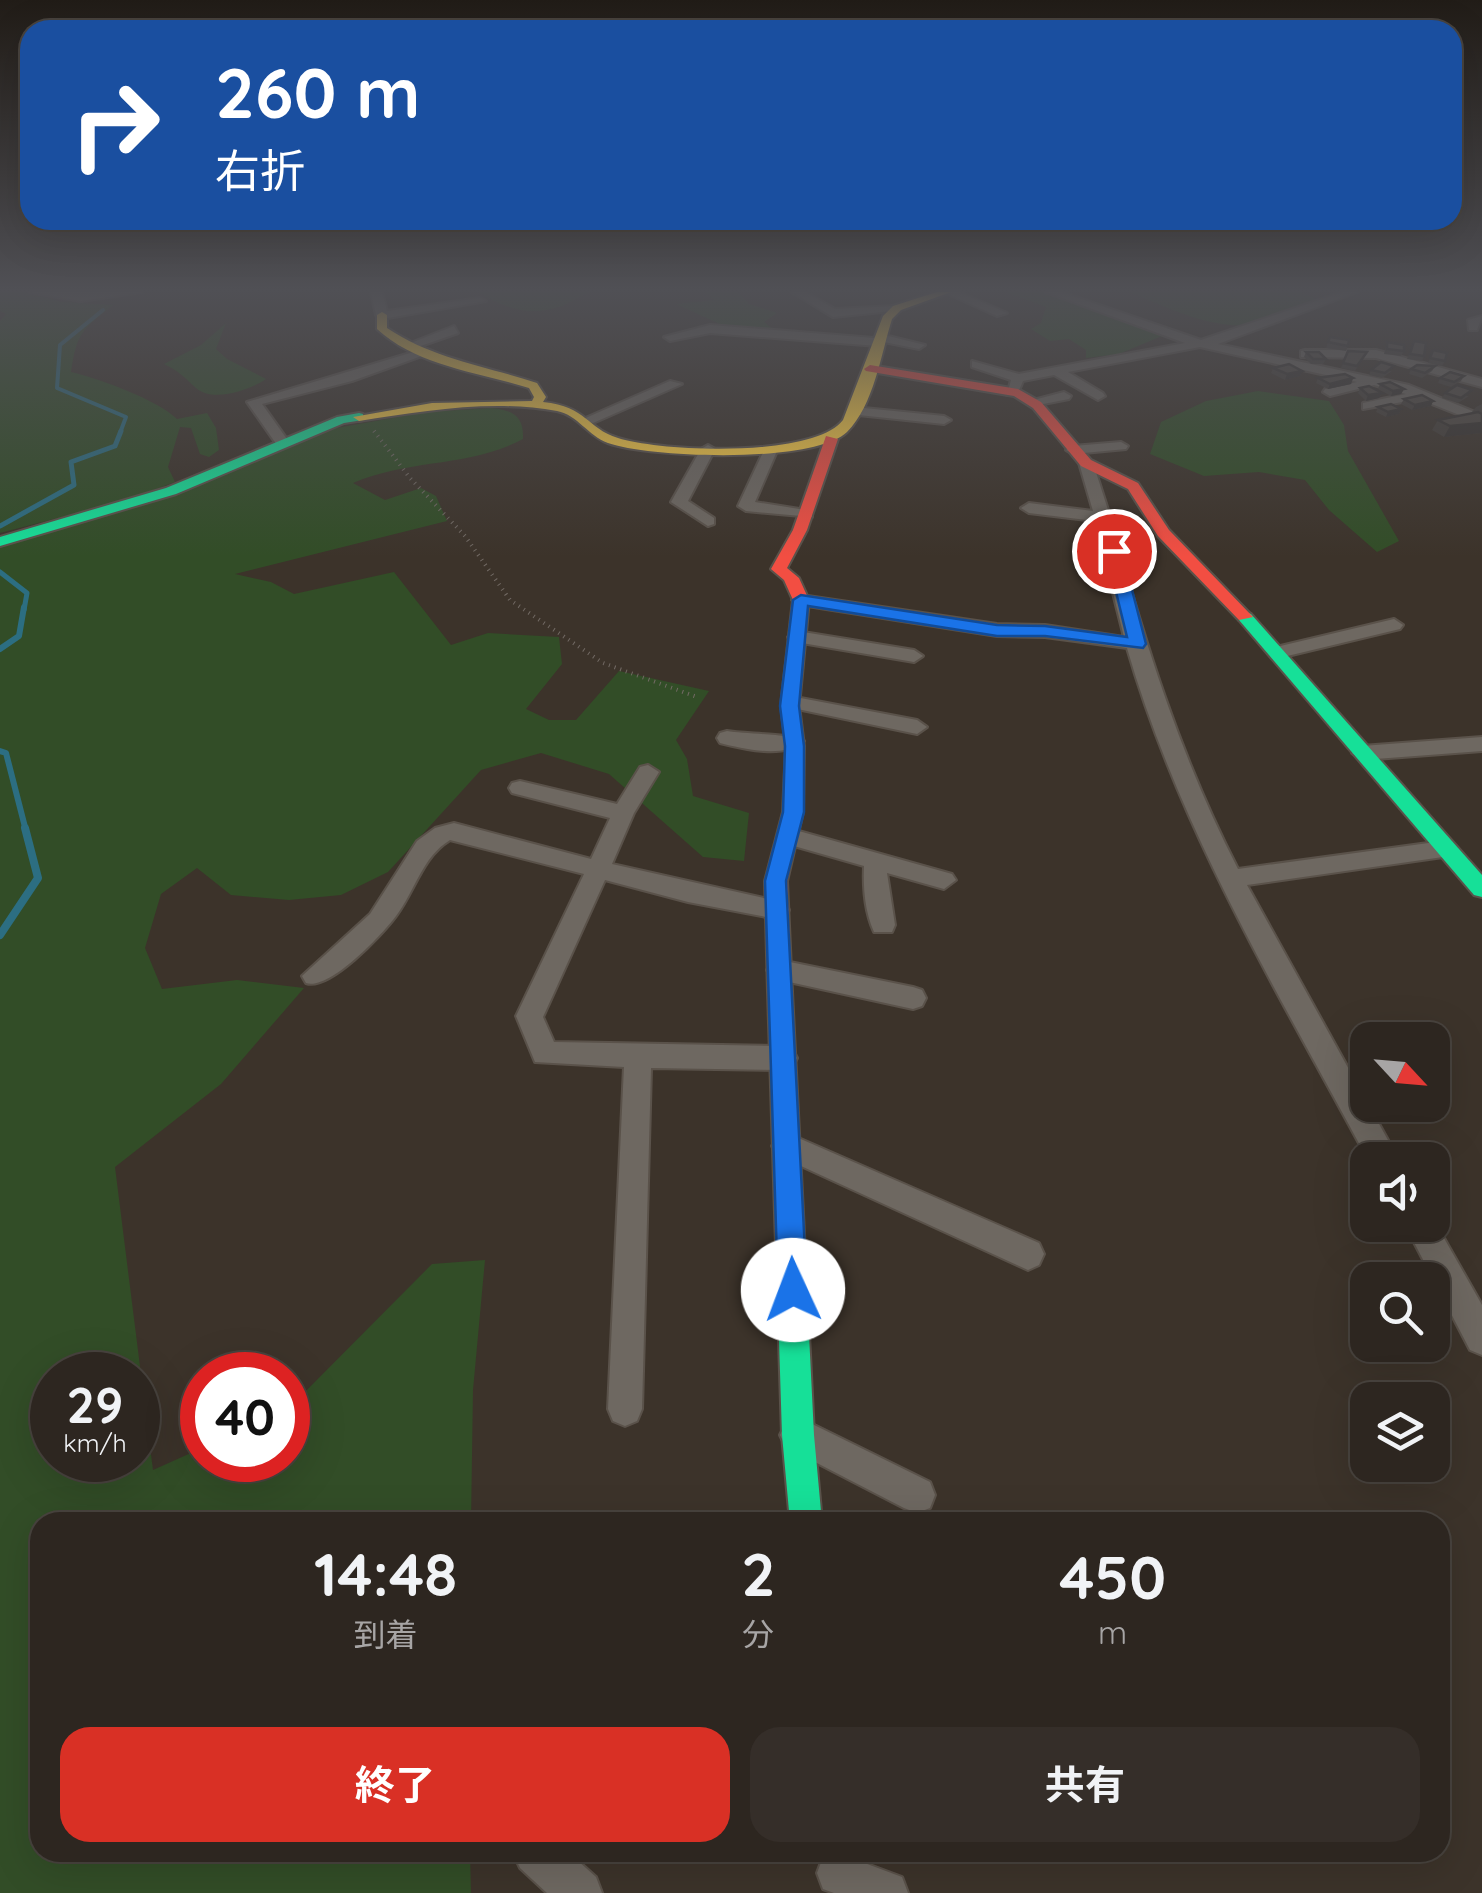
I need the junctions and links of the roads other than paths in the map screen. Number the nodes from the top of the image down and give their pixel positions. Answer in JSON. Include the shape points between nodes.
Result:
{"nodes":[{"id":1,"x":339,"y":380,"type":"edge"},
{"id":2,"x":513,"y":380,"type":"edge"},
{"id":3,"x":865,"y":380,"type":"edge"},
{"id":4,"x":985,"y":380,"type":"edge"},
{"id":5,"x":1005,"y":380,"type":"edge"},
{"id":6,"x":1039,"y":380,"type":"edge"},
{"id":7,"x":1072,"y":380,"type":"edge"},
{"id":8,"x":1374,"y":380,"type":"edge"},
{"id":9,"x":1377,"y":381,"type":"junction"},
{"id":10,"x":675,"y":384,"type":"dead end"},
{"id":11,"x":1021,"y":390,"type":"junction"},
{"id":12,"x":1330,"y":392,"type":"edge"},
{"id":13,"x":1423,"y":394,"type":"junction"},
{"id":14,"x":1064,"y":396,"type":"dead end"},
{"id":15,"x":1098,"y":396,"type":"dead end"},
{"id":16,"x":536,"y":404,"type":"junction"},
{"id":17,"x":1368,"y":406,"type":"dead end"},
{"id":18,"x":854,"y":410,"type":"junction"},
{"id":19,"x":588,"y":420,"type":"junction"},
{"id":20,"x":944,"y":420,"type":"dead end"},
{"id":21,"x":1482,"y":420,"type":"edge"},
{"id":22,"x":831,"y":439,"type":"junction"},
{"id":23,"x":282,"y":442,"type":"junction"},
{"id":24,"x":1121,"y":446,"type":"dead end"},
{"id":25,"x":708,"y":449,"type":"junction"},
{"id":26,"x":770,"y":451,"type":"junction"},
{"id":27,"x":1080,"y":456,"type":"junction"},
{"id":28,"x":1029,"y":508,"type":"dead end"},
{"id":29,"x":806,"y":514,"type":"junction"},
{"id":30,"x":1106,"y":517,"type":"junction"},
{"id":31,"x":708,"y":521,"type":"dead end"},
{"id":32,"x":0,"y":542,"type":"edge"},
{"id":33,"x":801,"y":600,"type":"junction"},
{"id":34,"x":1394,"y":625,"type":"dead end"},
{"id":35,"x":797,"y":637,"type":"junction"},
{"id":36,"x":1137,"y":644,"type":"junction"},
{"id":37,"x":1278,"y":652,"type":"junction"},
{"id":38,"x":914,"y":656,"type":"dead end"},
{"id":39,"x":790,"y":702,"type":"junction"},
{"id":40,"x":917,"y":727,"type":"dead end"},
{"id":41,"x":727,"y":738,"type":"dead end"},
{"id":42,"x":794,"y":741,"type":"junction"},
{"id":43,"x":1482,"y":744,"type":"edge"},
{"id":44,"x":1362,"y":752,"type":"junction"},
{"id":45,"x":648,"y":772,"type":"dead end"},
{"id":46,"x":520,"y":788,"type":"dead end"},
{"id":47,"x":623,"y":813,"type":"junction"},
{"id":48,"x":788,"y":836,"type":"junction"},
{"id":49,"x":1443,"y":848,"type":"junction"},
{"id":50,"x":876,"y":861,"type":"junction"},
{"id":51,"x":599,"y":868,"type":"junction"},
{"id":52,"x":1230,"y":879,"type":"junction"},
{"id":53,"x":944,"y":880,"type":"dead end"},
{"id":54,"x":1482,"y":889,"type":"edge"},
{"id":55,"x":777,"y":910,"type":"junction"},
{"id":56,"x":883,"y":925,"type":"dead end"},
{"id":57,"x":780,"y":970,"type":"junction"},
{"id":58,"x":315,"y":976,"type":"dead end"},
{"id":59,"x":913,"y":998,"type":"dead end"},
{"id":60,"x":638,"y":1055,"type":"junction"},
{"id":61,"x":784,"y":1058,"type":"junction"},
{"id":62,"x":1374,"y":1142,"type":"edge"},
{"id":63,"x":788,"y":1146,"type":"junction"},
{"id":64,"x":1429,"y":1242,"type":"edge"},
{"id":65,"x":1028,"y":1254,"type":"dead end"},
{"id":66,"x":1482,"y":1338,"type":"edge"},
{"id":67,"x":624,"y":1409,"type":"dead end"},
{"id":68,"x":798,"y":1435,"type":"junction"},
{"id":69,"x":916,"y":1495,"type":"dead end"},
{"id":70,"x":805,"y":1512,"type":"edge"},
{"id":71,"x":545,"y":1862,"type":"edge"},
{"id":72,"x":839,"y":1873,"type":"edge"},
{"id":73,"x":580,"y":1893,"type":"edge"},
{"id":74,"x":886,"y":1893,"type":"edge"}],
"edges":[{"from":1,"to":23,"type":"street","via":[[254,402]]},
{"from":2,"to":16,"type":"street","via":[[534,386]]},
{"from":3,"to":18,"type":"street"},
{"from":4,"to":11,"type":"street"},
{"from":5,"to":11,"type":"street"},
{"from":6,"to":11,"type":"street"},
{"from":7,"to":15,"type":"street"},
{"from":8,"to":9,"type":"street"},
{"from":9,"to":12,"type":"street"},
{"from":9,"to":13,"type":"street"},
{"from":10,"to":19,"type":"street"},
{"from":11,"to":14,"type":"street"},
{"from":11,"to":27,"type":"street"},
{"from":13,"to":17,"type":"street"},
{"from":13,"to":21,"type":"street"},
{"from":16,"to":19,"type":"street"},
{"from":16,"to":23,"type":"street","via":[[432,405],[366,414]]},
{"from":18,"to":20,"type":"street"},
{"from":18,"to":22,"type":"street"},
{"from":19,"to":25,"type":"street","via":[[596,432],[624,443]]},
{"from":22,"to":26,"type":"street"},
{"from":22,"to":29,"type":"street"},
{"from":23,"to":32,"type":"street","via":[[171,491]]},
{"from":24,"to":27,"type":"street"},
{"from":25,"to":26,"type":"street"},
{"from":25,"to":31,"type":"street","via":[[680,502]]},
{"from":26,"to":29,"type":"street","via":[[746,506]]},
{"from":27,"to":30,"type":"street"},
{"from":27,"to":37,"type":"street","via":[[1133,486],[1163,533]]},
{"from":28,"to":30,"type":"street"},
{"from":29,"to":33,"type":"street","via":[[778,568]]},
{"from":30,"to":36,"type":"street"},
{"from":33,"to":35,"type":"street"},
{"from":33,"to":36,"type":"street"},
{"from":34,"to":37,"type":"street"},
{"from":35,"to":38,"type":"street"},
{"from":35,"to":39,"type":"street"},
{"from":36,"to":52,"type":"street"},
{"from":37,"to":44,"type":"street"},
{"from":39,"to":40,"type":"street"},
{"from":39,"to":42,"type":"street"},
{"from":41,"to":42,"type":"street"},
{"from":42,"to":48,"type":"street"},
{"from":43,"to":44,"type":"street"},
{"from":44,"to":49,"type":"street"},
{"from":45,"to":47,"type":"street"},
{"from":46,"to":47,"type":"street"},
{"from":47,"to":51,"type":"street"},
{"from":48,"to":50,"type":"street"},
{"from":48,"to":55,"type":"street","via":[[778,859]]},
{"from":49,"to":52,"type":"street"},
{"from":49,"to":54,"type":"street"},
{"from":50,"to":53,"type":"street"},
{"from":50,"to":56,"type":"street"},
{"from":51,"to":55,"type":"street"},
{"from":51,"to":58,"type":"street","via":[[439,832],[384,914]]},
{"from":51,"to":60,"type":"street","via":[[528,1016],[545,1054]]},
{"from":52,"to":62,"type":"street"},
{"from":55,"to":57,"type":"street"},
{"from":57,"to":59,"type":"street"},
{"from":57,"to":61,"type":"street"},
{"from":60,"to":61,"type":"street"},
{"from":60,"to":67,"type":"street"},
{"from":61,"to":63,"type":"street"},
{"from":63,"to":65,"type":"street"},
{"from":63,"to":68,"type":"street"},
{"from":64,"to":66,"type":"street"},
{"from":68,"to":69,"type":"street"},
{"from":68,"to":70,"type":"street"},
{"from":71,"to":73,"type":"street"},
{"from":72,"to":74,"type":"street"}]}
